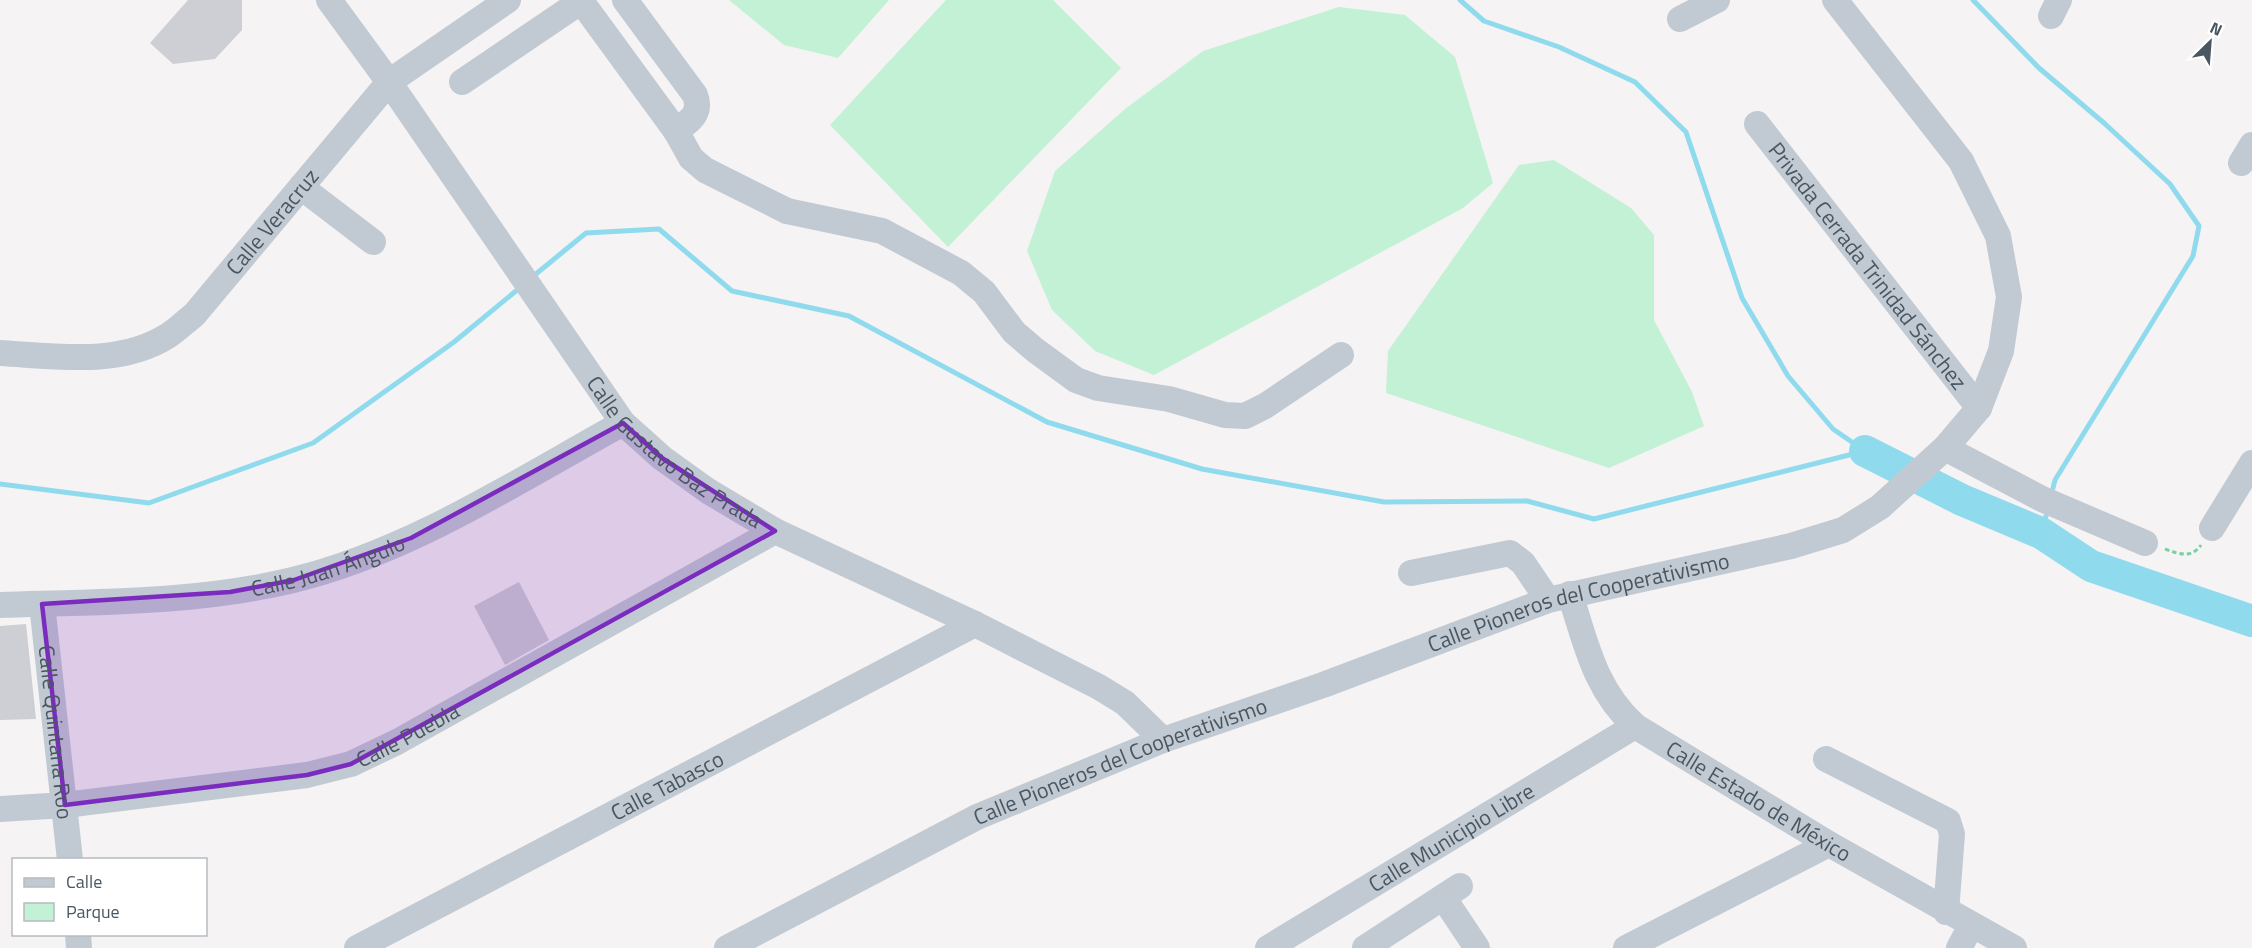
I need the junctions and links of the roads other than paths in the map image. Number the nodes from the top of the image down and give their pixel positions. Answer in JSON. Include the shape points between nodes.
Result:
{"nodes":[{"id":1,"x":329,"y":0,"type":"edge"},
{"id":2,"x":508,"y":0,"type":"edge"},
{"id":3,"x":625,"y":0,"type":"edge"},
{"id":4,"x":1717,"y":0,"type":"edge"},
{"id":5,"x":1835,"y":0,"type":"edge"},
{"id":6,"x":582,"y":1,"type":"edge"},
{"id":7,"x":1680,"y":19,"type":"dead end"},
{"id":8,"x":654,"y":39,"type":"junction"},
{"id":9,"x":625,"y":61,"type":"junction"},
{"id":10,"x":389,"y":82,"type":"junction"},
{"id":11,"x":462,"y":82,"type":"dead end"},
{"id":12,"x":1757,"y":124,"type":"dead end"},
{"id":13,"x":676,"y":131,"type":"junction"},
{"id":14,"x":301,"y":187,"type":"junction"},
{"id":15,"x":373,"y":242,"type":"dead end"},
{"id":16,"x":0,"y":354,"type":"edge"},
{"id":17,"x":1341,"y":355,"type":"dead end"},
{"id":18,"x":1979,"y":408,"type":"junction"},
{"id":19,"x":623,"y":423,"type":"junction"},
{"id":20,"x":1938,"y":454,"type":"junction"},
{"id":21,"x":2252,"y":463,"type":"edge"},
{"id":22,"x":2212,"y":528,"type":"road end"},
{"id":23,"x":775,"y":531,"type":"junction"},
{"id":24,"x":2145,"y":543,"type":"road end"},
{"id":25,"x":1411,"y":573,"type":"dead end"},
{"id":26,"x":1559,"y":597,"type":"junction"},
{"id":27,"x":42,"y":604,"type":"junction"},
{"id":28,"x":0,"y":605,"type":"edge"},
{"id":29,"x":975,"y":624,"type":"junction"},
{"id":30,"x":1635,"y":726,"type":"junction"},
{"id":31,"x":1163,"y":740,"type":"junction"},
{"id":32,"x":1826,"y":759,"type":"dead end"},
{"id":33,"x":65,"y":805,"type":"junction"},
{"id":34,"x":0,"y":809,"type":"edge"},
{"id":35,"x":1829,"y":844,"type":"junction"},
{"id":36,"x":70,"y":858,"type":"edge"},
{"id":37,"x":1946,"y":912,"type":"junction"},
{"id":38,"x":1965,"y":937,"type":"edge"},
{"id":39,"x":1304,"y":939,"type":"edge"},
{"id":40,"x":357,"y":948,"type":"edge"},
{"id":41,"x":727,"y":948,"type":"edge"},
{"id":42,"x":1268,"y":948,"type":"edge"},
{"id":43,"x":1365,"y":948,"type":"edge"},
{"id":44,"x":1477,"y":948,"type":"edge"},
{"id":45,"x":1626,"y":948,"type":"edge"},
{"id":46,"x":2014,"y":948,"type":"edge"}],
"edges":[{"from":1,"to":10,"type":"street","name":"Calle Gustavo Baz Prada"},
{"from":2,"to":10,"type":"street","name":"Calle Veracruz"},
{"from":3,"to":8,"type":"street"},
{"from":4,"to":7,"type":"street"},
{"from":5,"to":18,"type":"street","name":"Calle Pioneros del Cooperativismo","via":[[1961,161],[1998,236],[2009,297],[2001,351]]},
{"from":6,"to":9,"type":"street"},
{"from":6,"to":11,"type":"street"},
{"from":8,"to":9,"type":"street"},
{"from":8,"to":13,"type":"street","via":[[698,104],[691,120]]},
{"from":9,"to":13,"type":"street"},
{"from":10,"to":14,"type":"street","name":"Calle Veracruz"},
{"from":10,"to":19,"type":"street","name":"Calle Gustavo Baz Prada"},
{"from":12,"to":18,"type":"street","name":"Privada Cerrada Trinidad Sánchez"},
{"from":13,"to":17,"type":"street","via":[[691,158],[705,170],[787,211],[882,231],[961,273],[984,292],[1014,332],[1035,350],[1076,380],[1098,388],[1245,416]]},
{"from":14,"to":15,"type":"street"},
{"from":14,"to":16,"type":"street","name":"Calle Veracruz","via":[[194,315],[168,336],[116,355],[89,358]]},
{"from":18,"to":20,"type":"street","name":"Calle Pioneros del Cooperativismo"},
{"from":19,"to":23,"type":"street","name":"Calle Gustavo Baz Prada","via":[[662,458]]},
{"from":19,"to":27,"type":"street","name":"Calle Juan Ángulo","via":[[411,538],[294,580],[230,592]]},
{"from":20,"to":24,"type":"street"},
{"from":20,"to":26,"type":"street","name":"Calle Pioneros del Cooperativismo","via":[[1890,498],[1843,530],[1791,546]]},
{"from":21,"to":22,"type":"street"},
{"from":23,"to":29,"type":"street","name":"Calle Gustavo Baz Prada"},
{"from":23,"to":33,"type":"street","name":"Calle Puebla","via":[[351,764],[307,775]]},
{"from":25,"to":26,"type":"street","name":"Calle Estado de México","via":[[1510,553]]},
{"from":26,"to":30,"type":"street","name":"Calle Estado de México","via":[[1603,689],[1616,709]]},
{"from":26,"to":31,"type":"street","name":"Calle Pioneros del Cooperativismo"},
{"from":27,"to":28,"type":"street","name":"Calle Juan Ángulo"},
{"from":27,"to":33,"type":"street","name":"Calle Quintana Roo"},
{"from":29,"to":31,"type":"street","name":"Calle Gustavo Baz Prada","via":[[1125,703]]},
{"from":29,"to":40,"type":"street","name":"Calle Tabasco"},
{"from":30,"to":35,"type":"street","name":"Calle Estado de México"},
{"from":30,"to":39,"type":"street","name":"Calle Municipio Libre"},
{"from":31,"to":41,"type":"street","name":"Calle Pioneros del Cooperativismo","via":[[977,817]]},
{"from":32,"to":37,"type":"street","via":[[1948,821],[1952,834]]},
{"from":33,"to":34,"type":"street","name":"Calle Puebla"},
{"from":33,"to":36,"type":"street","name":"Calle Quintana Roo"},
{"from":35,"to":37,"type":"street","name":"Calle Estado de México"},
{"from":35,"to":45,"type":"street"},
{"from":37,"to":38,"type":"street","name":"Calle Estado de México"},
{"from":38,"to":46,"type":"street","name":"Calle Estado de México"},
{"from":39,"to":42,"type":"street","name":"Calle Municipio Libre"},
{"from":43,"to":44,"type":"street","via":[[1452,891]]}]}
